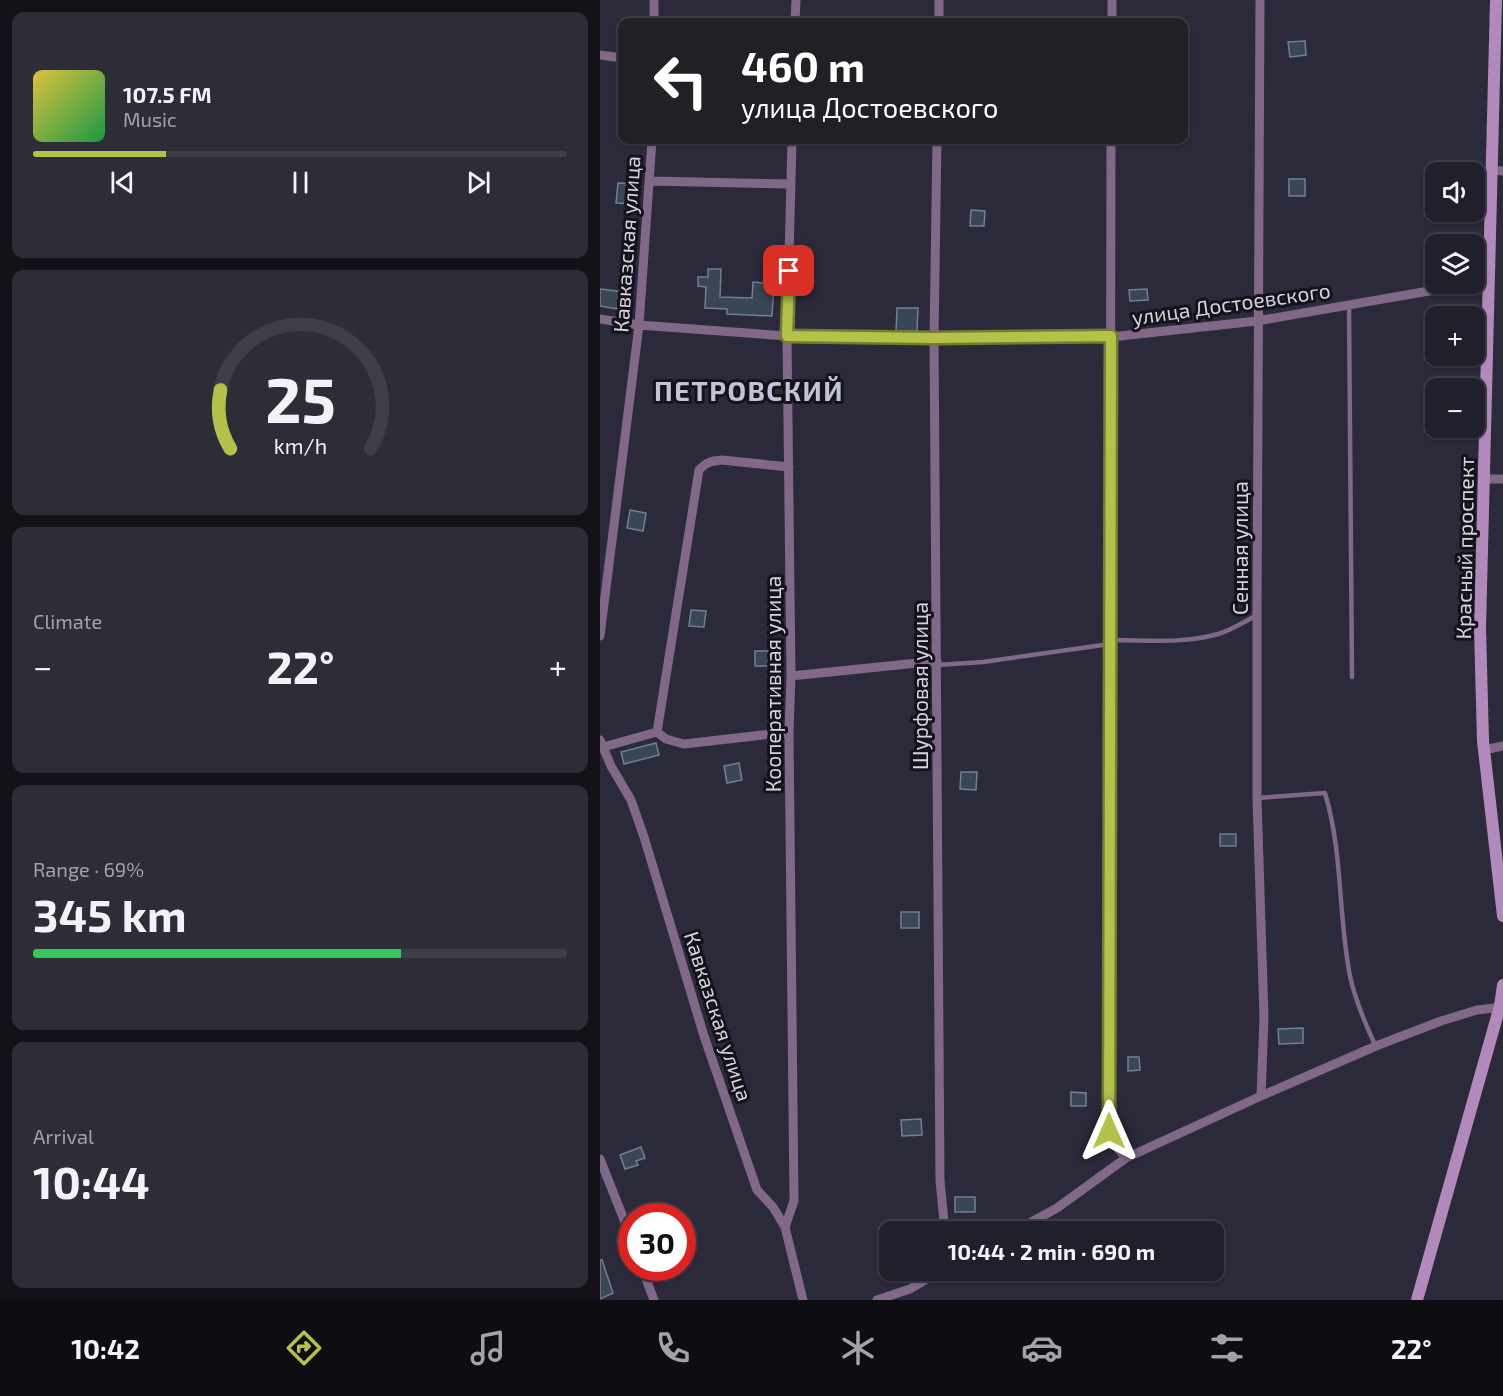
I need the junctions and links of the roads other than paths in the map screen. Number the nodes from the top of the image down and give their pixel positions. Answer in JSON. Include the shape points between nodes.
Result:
{"nodes":[{"id":1,"x":654,"y":0,"type":"edge"},
{"id":2,"x":796,"y":0,"type":"edge"},
{"id":3,"x":939,"y":0,"type":"edge"},
{"id":4,"x":1112,"y":0,"type":"edge"},
{"id":5,"x":1260,"y":0,"type":"edge"},
{"id":6,"x":1496,"y":0,"type":"edge"},
{"id":7,"x":654,"y":18,"type":"edge"},
{"id":8,"x":795,"y":18,"type":"edge"},
{"id":9,"x":939,"y":18,"type":"edge"},
{"id":10,"x":1112,"y":18,"type":"edge"},
{"id":11,"x":600,"y":55,"type":"edge"},
{"id":12,"x":618,"y":57,"type":"edge"},
{"id":13,"x":652,"y":144,"type":"edge"},
{"id":14,"x":792,"y":144,"type":"edge"},
{"id":15,"x":937,"y":144,"type":"edge"},
{"id":16,"x":1111,"y":144,"type":"edge"},
{"id":17,"x":1497,"y":171,"type":"edge"},
{"id":18,"x":651,"y":181,"type":"junction"},
{"id":19,"x":791,"y":184,"type":"junction"},
{"id":20,"x":1485,"y":280,"type":"edge"},
{"id":21,"x":1488,"y":280,"type":"junction"},
{"id":22,"x":1425,"y":292,"type":"edge"},
{"id":23,"x":1349,"y":305,"type":"junction"},
{"id":24,"x":600,"y":319,"type":"edge"},
{"id":25,"x":1257,"y":321,"type":"junction"},
{"id":26,"x":639,"y":325,"type":"junction"},
{"id":27,"x":787,"y":336,"type":"junction"},
{"id":28,"x":1111,"y":336,"type":"junction"},
{"id":29,"x":934,"y":338,"type":"junction"},
{"id":30,"x":789,"y":467,"type":"junction"},
{"id":31,"x":1485,"y":479,"type":"junction"},
{"id":32,"x":1503,"y":479,"type":"edge"},
{"id":33,"x":1257,"y":615,"type":"junction"},
{"id":34,"x":600,"y":636,"type":"edge"},
{"id":35,"x":1110,"y":642,"type":"junction"},
{"id":36,"x":937,"y":663,"type":"junction"},
{"id":37,"x":791,"y":676,"type":"junction"},
{"id":38,"x":1352,"y":677,"type":"dead end"},
{"id":39,"x":657,"y":732,"type":"junction"},
{"id":40,"x":789,"y":732,"type":"junction"},
{"id":41,"x":601,"y":745,"type":"edge"},
{"id":42,"x":1503,"y":746,"type":"edge"},
{"id":43,"x":1484,"y":750,"type":"junction"},
{"id":44,"x":1257,"y":798,"type":"junction"},
{"id":45,"x":1503,"y":916,"type":"edge"},
{"id":46,"x":1503,"y":985,"type":"edge"},
{"id":47,"x":1501,"y":1006,"type":"edge"},
{"id":48,"x":1376,"y":1046,"type":"junction"},
{"id":49,"x":1261,"y":1096,"type":"junction"},
{"id":50,"x":600,"y":1158,"type":"edge"},
{"id":51,"x":1126,"y":1158,"type":"junction"},
{"id":52,"x":618,"y":1204,"type":"edge"},
{"id":53,"x":944,"y":1221,"type":"edge"},
{"id":54,"x":1033,"y":1221,"type":"edge"},
{"id":55,"x":785,"y":1227,"type":"junction"},
{"id":56,"x":647,"y":1281,"type":"edge"},
{"id":57,"x":924,"y":1281,"type":"edge"},
{"id":58,"x":654,"y":1300,"type":"edge"},
{"id":59,"x":803,"y":1300,"type":"edge"},
{"id":60,"x":876,"y":1300,"type":"edge"},
{"id":61,"x":1418,"y":1300,"type":"edge"}],
"edges":[{"from":1,"to":7,"type":"street"},
{"from":2,"to":8,"type":"street"},
{"from":3,"to":9,"type":"street"},
{"from":4,"to":10,"type":"street"},
{"from":5,"to":25,"type":"street","name":"Сенная улица"},
{"from":6,"to":17,"type":"street","name":"Красный проспект"},
{"from":11,"to":12,"type":"street"},
{"from":13,"to":18,"type":"street","name":"Кавказская улица"},
{"from":14,"to":19,"type":"street","name":"Кооперативная улица"},
{"from":15,"to":29,"type":"street","name":"Шурфовая улица"},
{"from":16,"to":28,"type":"street"},
{"from":17,"to":21,"type":"street","name":"Красный проспект"},
{"from":18,"to":19,"type":"street"},
{"from":18,"to":26,"type":"street","name":"Кавказская улица"},
{"from":19,"to":27,"type":"street","name":"Кооперативная улица"},
{"from":20,"to":21,"type":"street"},
{"from":21,"to":31,"type":"street","name":"Красный проспект"},
{"from":22,"to":23,"type":"street","name":"улица Достоевского"},
{"from":23,"to":25,"type":"street","name":"улица Достоевского"},
{"from":23,"to":38,"type":"lane"},
{"from":24,"to":26,"type":"street","name":"улица Достоевского"},
{"from":25,"to":28,"type":"street","name":"улица Достоевского"},
{"from":25,"to":33,"type":"street","name":"Сенная улица"},
{"from":26,"to":27,"type":"street","name":"улица Достоевского"},
{"from":26,"to":34,"type":"street","name":"Кавказская улица"},
{"from":27,"to":29,"type":"street","name":"улица Достоевского"},
{"from":27,"to":30,"type":"street","name":"Кооперативная улица"},
{"from":28,"to":29,"type":"street","name":"улица Достоевского"},
{"from":28,"to":35,"type":"street"},
{"from":29,"to":36,"type":"street","name":"Шурфовая улица"},
{"from":30,"to":37,"type":"street","name":"Кооперативная улица"},
{"from":30,"to":39,"type":"street","via":[[722,460],[704,464],[699,470]]},
{"from":31,"to":32,"type":"street"},
{"from":31,"to":43,"type":"street","name":"Красный проспект","via":[[1480,628]]},
{"from":33,"to":35,"type":"lane","via":[[1220,633],[1196,639]]},
{"from":33,"to":44,"type":"street","name":"Сенная улица"},
{"from":35,"to":36,"type":"lane","via":[[984,662]]},
{"from":35,"to":51,"type":"street","via":[[1109,1131],[1111,1141]]},
{"from":36,"to":37,"type":"street"},
{"from":36,"to":53,"type":"street","name":"Шурфовая улица","via":[[940,1180]]},
{"from":37,"to":40,"type":"street","name":"Кооперативная улица"},
{"from":39,"to":40,"type":"street","via":[[684,744]]},
{"from":39,"to":41,"type":"street"},
{"from":40,"to":55,"type":"street","name":"Кооперативная улица","via":[[794,1202]]},
{"from":41,"to":55,"type":"street","name":"Кавказская улица","via":[[631,800],[704,1036],[758,1190]]},
{"from":42,"to":43,"type":"street"},
{"from":43,"to":45,"type":"street","name":"Красный проспект"},
{"from":44,"to":48,"type":"lane","via":[[1325,793],[1334,822],[1350,975]]},
{"from":44,"to":49,"type":"street","name":"Сенная улица","via":[[1264,1018]]},
{"from":46,"to":47,"type":"street"},
{"from":47,"to":48,"type":"street","via":[[1441,1021]]},
{"from":47,"to":61,"type":"street"},
{"from":48,"to":49,"type":"street"},
{"from":49,"to":51,"type":"street"},
{"from":50,"to":52,"type":"street"},
{"from":51,"to":54,"type":"street"},
{"from":55,"to":59,"type":"street","name":"Кавказская улица"},
{"from":56,"to":58,"type":"street"},
{"from":57,"to":60,"type":"street","via":[[910,1290]]}]}
